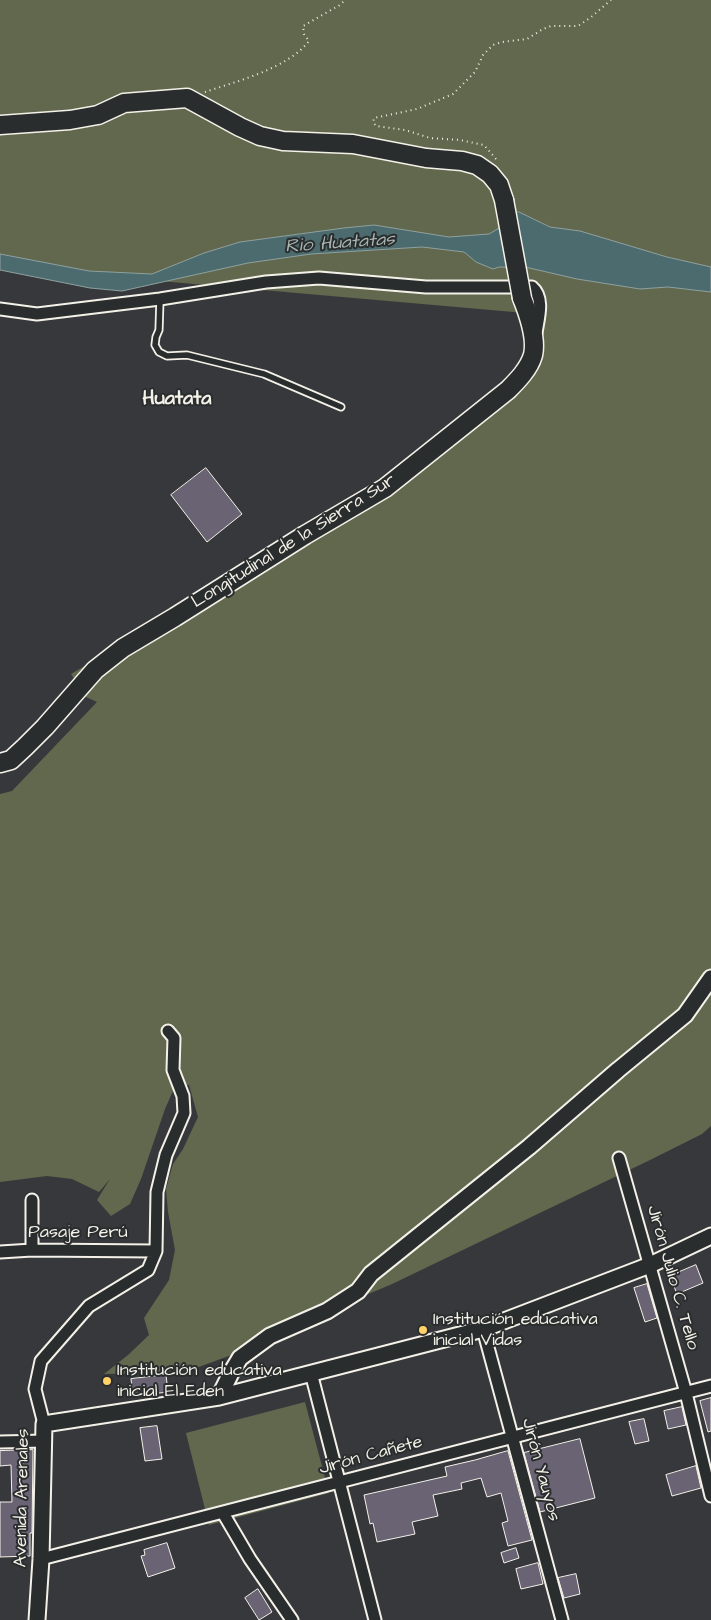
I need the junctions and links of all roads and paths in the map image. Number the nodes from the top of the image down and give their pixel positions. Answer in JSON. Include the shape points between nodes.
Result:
{"nodes":[{"id":1,"x":345,"y":0,"type":"edge"},
{"id":2,"x":612,"y":0,"type":"edge"},
{"id":3,"x":187,"y":98,"type":"junction"},
{"id":4,"x":0,"y":125,"type":"edge"},
{"id":5,"x":490,"y":174,"type":"junction"},
{"id":6,"x":160,"y":298,"type":"junction"},
{"id":7,"x":0,"y":310,"type":"edge"},
{"id":8,"x":533,"y":355,"type":"junction"},
{"id":9,"x":341,"y":407,"type":"dead end"},
{"id":10,"x":0,"y":763,"type":"edge"},
{"id":11,"x":711,"y":978,"type":"edge"},
{"id":12,"x":168,"y":1031,"type":"dead end"},
{"id":13,"x":619,"y":1158,"type":"dead end"},
{"id":14,"x":32,"y":1200,"type":"dead end"},
{"id":15,"x":711,"y":1236,"type":"edge"},
{"id":16,"x":32,"y":1250,"type":"junction"},
{"id":17,"x":156,"y":1251,"type":"junction"},
{"id":18,"x":0,"y":1252,"type":"edge"},
{"id":19,"x":650,"y":1265,"type":"junction"},
{"id":20,"x":483,"y":1329,"type":"junction"},
{"id":21,"x":311,"y":1374,"type":"junction"},
{"id":22,"x":711,"y":1386,"type":"edge"},
{"id":23,"x":686,"y":1392,"type":"junction"},
{"id":24,"x":219,"y":1397,"type":"junction"},
{"id":25,"x":44,"y":1424,"type":"junction"},
{"id":26,"x":513,"y":1437,"type":"junction"},
{"id":27,"x":44,"y":1441,"type":"junction"},
{"id":28,"x":0,"y":1442,"type":"edge"},
{"id":29,"x":339,"y":1483,"type":"junction"},
{"id":30,"x":711,"y":1496,"type":"edge"},
{"id":31,"x":223,"y":1513,"type":"junction"},
{"id":32,"x":41,"y":1559,"type":"junction"},
{"id":33,"x":37,"y":1620,"type":"edge"},
{"id":34,"x":292,"y":1620,"type":"edge"},
{"id":35,"x":375,"y":1620,"type":"edge"},
{"id":36,"x":562,"y":1620,"type":"edge"}],
"edges":[{"from":1,"to":3,"type":"path","via":[[303,26],[309,42],[300,52],[262,72]]},
{"from":2,"to":5,"type":"path","via":[[578,26],[551,26],[527,40],[493,45],[483,55],[475,72],[453,94],[416,109],[374,118],[376,126],[484,146],[500,164]]},
{"from":3,"to":4,"type":"main road","via":[[124,103],[98,115],[70,120]]},
{"from":3,"to":5,"type":"main road","via":[[260,136],[283,141],[353,144],[426,158],[462,161],[477,165]]},
{"from":5,"to":8,"type":"main road","bridge":true,"via":[[499,185],[504,200],[522,298],[530,319]]},
{"from":6,"to":7,"type":"street","via":[[37,314]]},
{"from":6,"to":8,"type":"street","via":[[266,282],[319,278],[426,287],[532,287],[537,291],[540,306]]},
{"from":6,"to":9,"type":"lane","via":[[155,345],[159,352],[167,356],[187,355],[264,374]]},
{"from":8,"to":10,"type":"main road","name":"Longitudinal de la Sierra Sur","via":[[519,379],[508,390],[385,488],[123,648],[95,670],[25,748],[11,760]]},
{"from":11,"to":24,"type":"main road","via":[[685,1015],[529,1147],[371,1274],[358,1291],[326,1311],[270,1336],[240,1358]]},
{"from":12,"to":17,"type":"street","via":[[174,1038],[173,1070],[183,1096],[184,1113],[166,1155],[157,1192]]},
{"from":13,"to":19,"type":"street","name":"Jirón Julio C. Tello"},
{"from":14,"to":16,"type":"street"},
{"from":15,"to":19,"type":"main road"},
{"from":16,"to":17,"type":"street","name":"Pasaje Perú"},
{"from":16,"to":18,"type":"street","name":"Pasaje Perú"},
{"from":17,"to":25,"type":"street","name":"Avenida Arenales","via":[[148,1270],[89,1306],[41,1361],[35,1388]]},
{"from":19,"to":20,"type":"main road"},
{"from":19,"to":23,"type":"street","name":"Jirón Julio C. Tello"},
{"from":20,"to":21,"type":"main road"},
{"from":20,"to":26,"type":"street","name":"Jirón Yauyos"},
{"from":21,"to":24,"type":"main road"},
{"from":21,"to":29,"type":"street"},
{"from":22,"to":23,"type":"street","name":"Jirón Cañete"},
{"from":23,"to":26,"type":"street","name":"Jirón Cañete"},
{"from":23,"to":30,"type":"street","name":"Jirón Julio C. Tello"},
{"from":24,"to":25,"type":"main road"},
{"from":25,"to":27,"type":"main road","name":"Avenida Arenales"},
{"from":26,"to":29,"type":"street","name":"Jirón Cañete"},
{"from":26,"to":36,"type":"street","name":"Jirón Yauyos"},
{"from":27,"to":28,"type":"street"},
{"from":27,"to":32,"type":"main road","name":"Avenida Arenales"},
{"from":29,"to":31,"type":"street","name":"Jirón Cañete"},
{"from":29,"to":35,"type":"street"},
{"from":31,"to":32,"type":"street","name":"Jirón Cañete"},
{"from":31,"to":34,"type":"street"},
{"from":32,"to":33,"type":"main road","name":"Avenida Arenales"}]}
